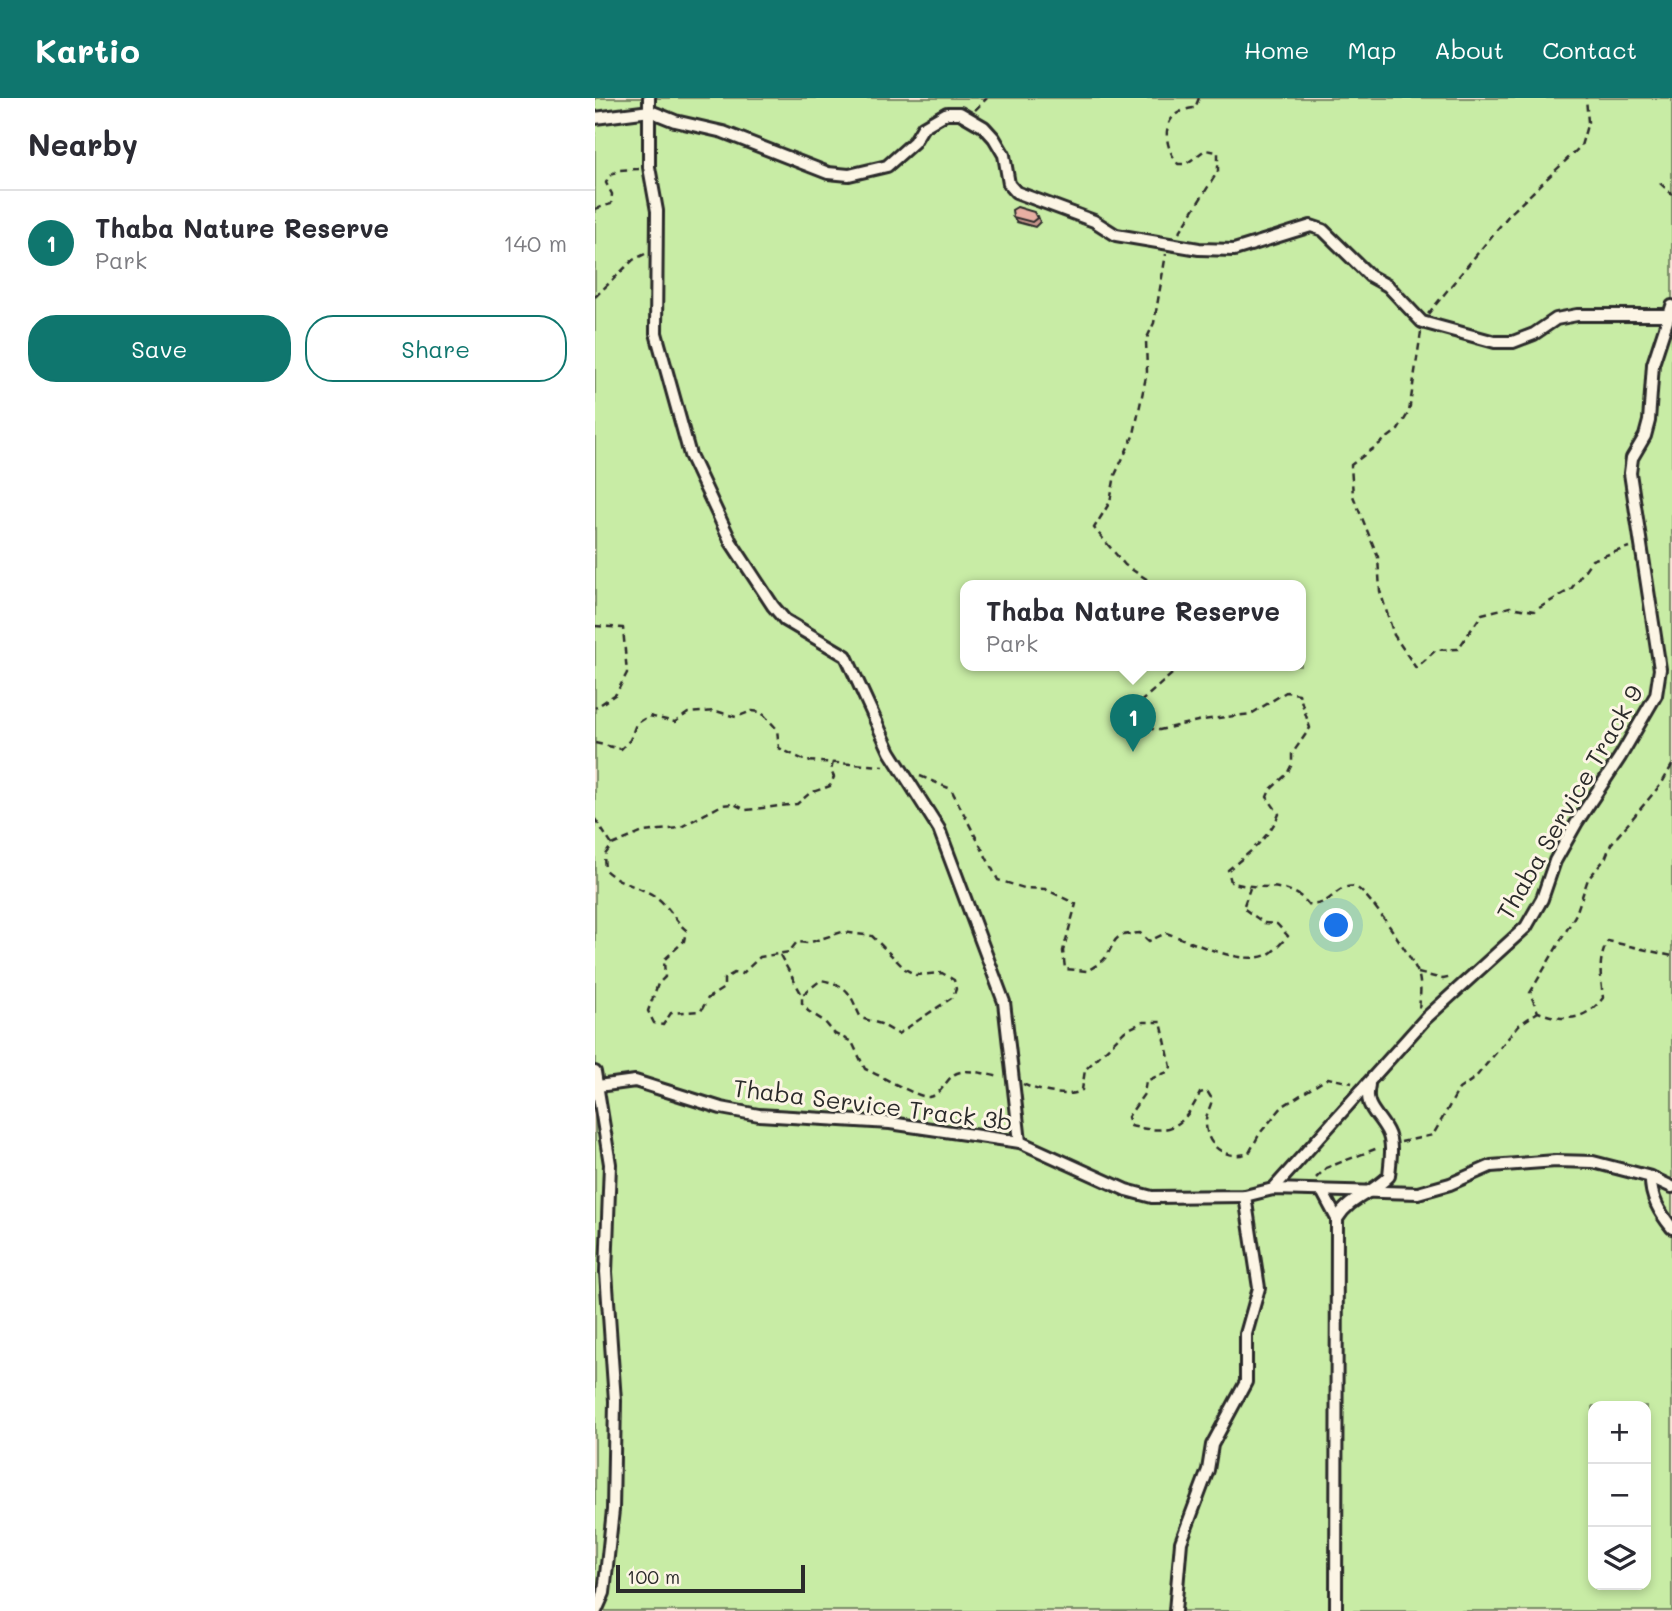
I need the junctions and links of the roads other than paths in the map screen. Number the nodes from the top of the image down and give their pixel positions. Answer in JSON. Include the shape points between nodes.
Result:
{"nodes":[{"id":1,"x":649,"y":98,"type":"edge"},
{"id":2,"x":650,"y":111,"type":"junction"},
{"id":3,"x":595,"y":118,"type":"edge"},
{"id":4,"x":1670,"y":310,"type":"edge"},
{"id":5,"x":595,"y":1072,"type":"edge"},
{"id":6,"x":1369,"y":1085,"type":"junction"},
{"id":7,"x":598,"y":1086,"type":"junction"},
{"id":8,"x":1020,"y":1142,"type":"junction"},
{"id":9,"x":1651,"y":1177,"type":"junction"},
{"id":10,"x":1672,"y":1187,"type":"edge"},
{"id":11,"x":1273,"y":1189,"type":"junction"},
{"id":12,"x":1322,"y":1191,"type":"junction"},
{"id":13,"x":1371,"y":1192,"type":"junction"},
{"id":14,"x":1245,"y":1196,"type":"junction"},
{"id":15,"x":1337,"y":1219,"type":"junction"},
{"id":16,"x":1672,"y":1228,"type":"edge"},
{"id":17,"x":596,"y":1611,"type":"edge"},
{"id":18,"x":1175,"y":1611,"type":"edge"},
{"id":19,"x":1336,"y":1611,"type":"edge"}],
"edges":[{"from":1,"to":2,"type":"street"},
{"from":2,"to":3,"type":"street"},
{"from":2,"to":4,"type":"street","via":[[723,132],[828,173],[849,175],[887,166],[937,118],[947,113],[966,116],[994,138],[1016,192],[1094,221],[1116,235],[1234,250],[1311,226],[1323,230],[1370,276],[1388,286],[1422,322],[1495,342],[1513,342],[1556,319],[1577,315]]},
{"from":2,"to":8,"type":"street","via":[[659,348],[690,455],[759,589],[785,620],[846,656],[900,767],[939,830],[1001,992]]},
{"from":4,"to":6,"type":"street","name":"Thaba Service Track 9","via":[[1653,364],[1649,421],[1630,473],[1660,670],[1656,695],[1577,822],[1526,927],[1419,1026]]},
{"from":5,"to":7,"type":"street"},
{"from":6,"to":11,"type":"street","name":"Thaba Service Track 9"},
{"from":6,"to":13,"type":"street","via":[[1369,1107],[1386,1129],[1390,1144],[1389,1176]]},
{"from":7,"to":8,"type":"street","name":"Thaba Service Track 3b","via":[[635,1081],[759,1115],[890,1123]]},
{"from":7,"to":17,"type":"street","via":[[610,1164],[606,1272],[616,1456],[604,1593]]},
{"from":8,"to":14,"type":"street","name":"Thaba Service Track 3b","via":[[1151,1197]]},
{"from":9,"to":10,"type":"street","name":"Thaba Service Track 3b"},
{"from":9,"to":13,"type":"street","name":"Thaba Service Track 3b","via":[[1593,1162],[1516,1163],[1491,1166],[1418,1193]]},
{"from":9,"to":16,"type":"street","via":[[1662,1217]]},
{"from":11,"to":12,"type":"street","name":"Thaba Service Track 3b"},
{"from":11,"to":14,"type":"street","name":"Thaba Service Track 3b"},
{"from":12,"to":13,"type":"street","name":"Thaba Service Track 3b"},
{"from":12,"to":15,"type":"street"},
{"from":13,"to":15,"type":"street","via":[[1345,1206]]},
{"from":14,"to":18,"type":"street","via":[[1259,1288],[1246,1334],[1245,1382],[1212,1445],[1208,1470],[1181,1542]]},
{"from":15,"to":19,"type":"street"}]}
